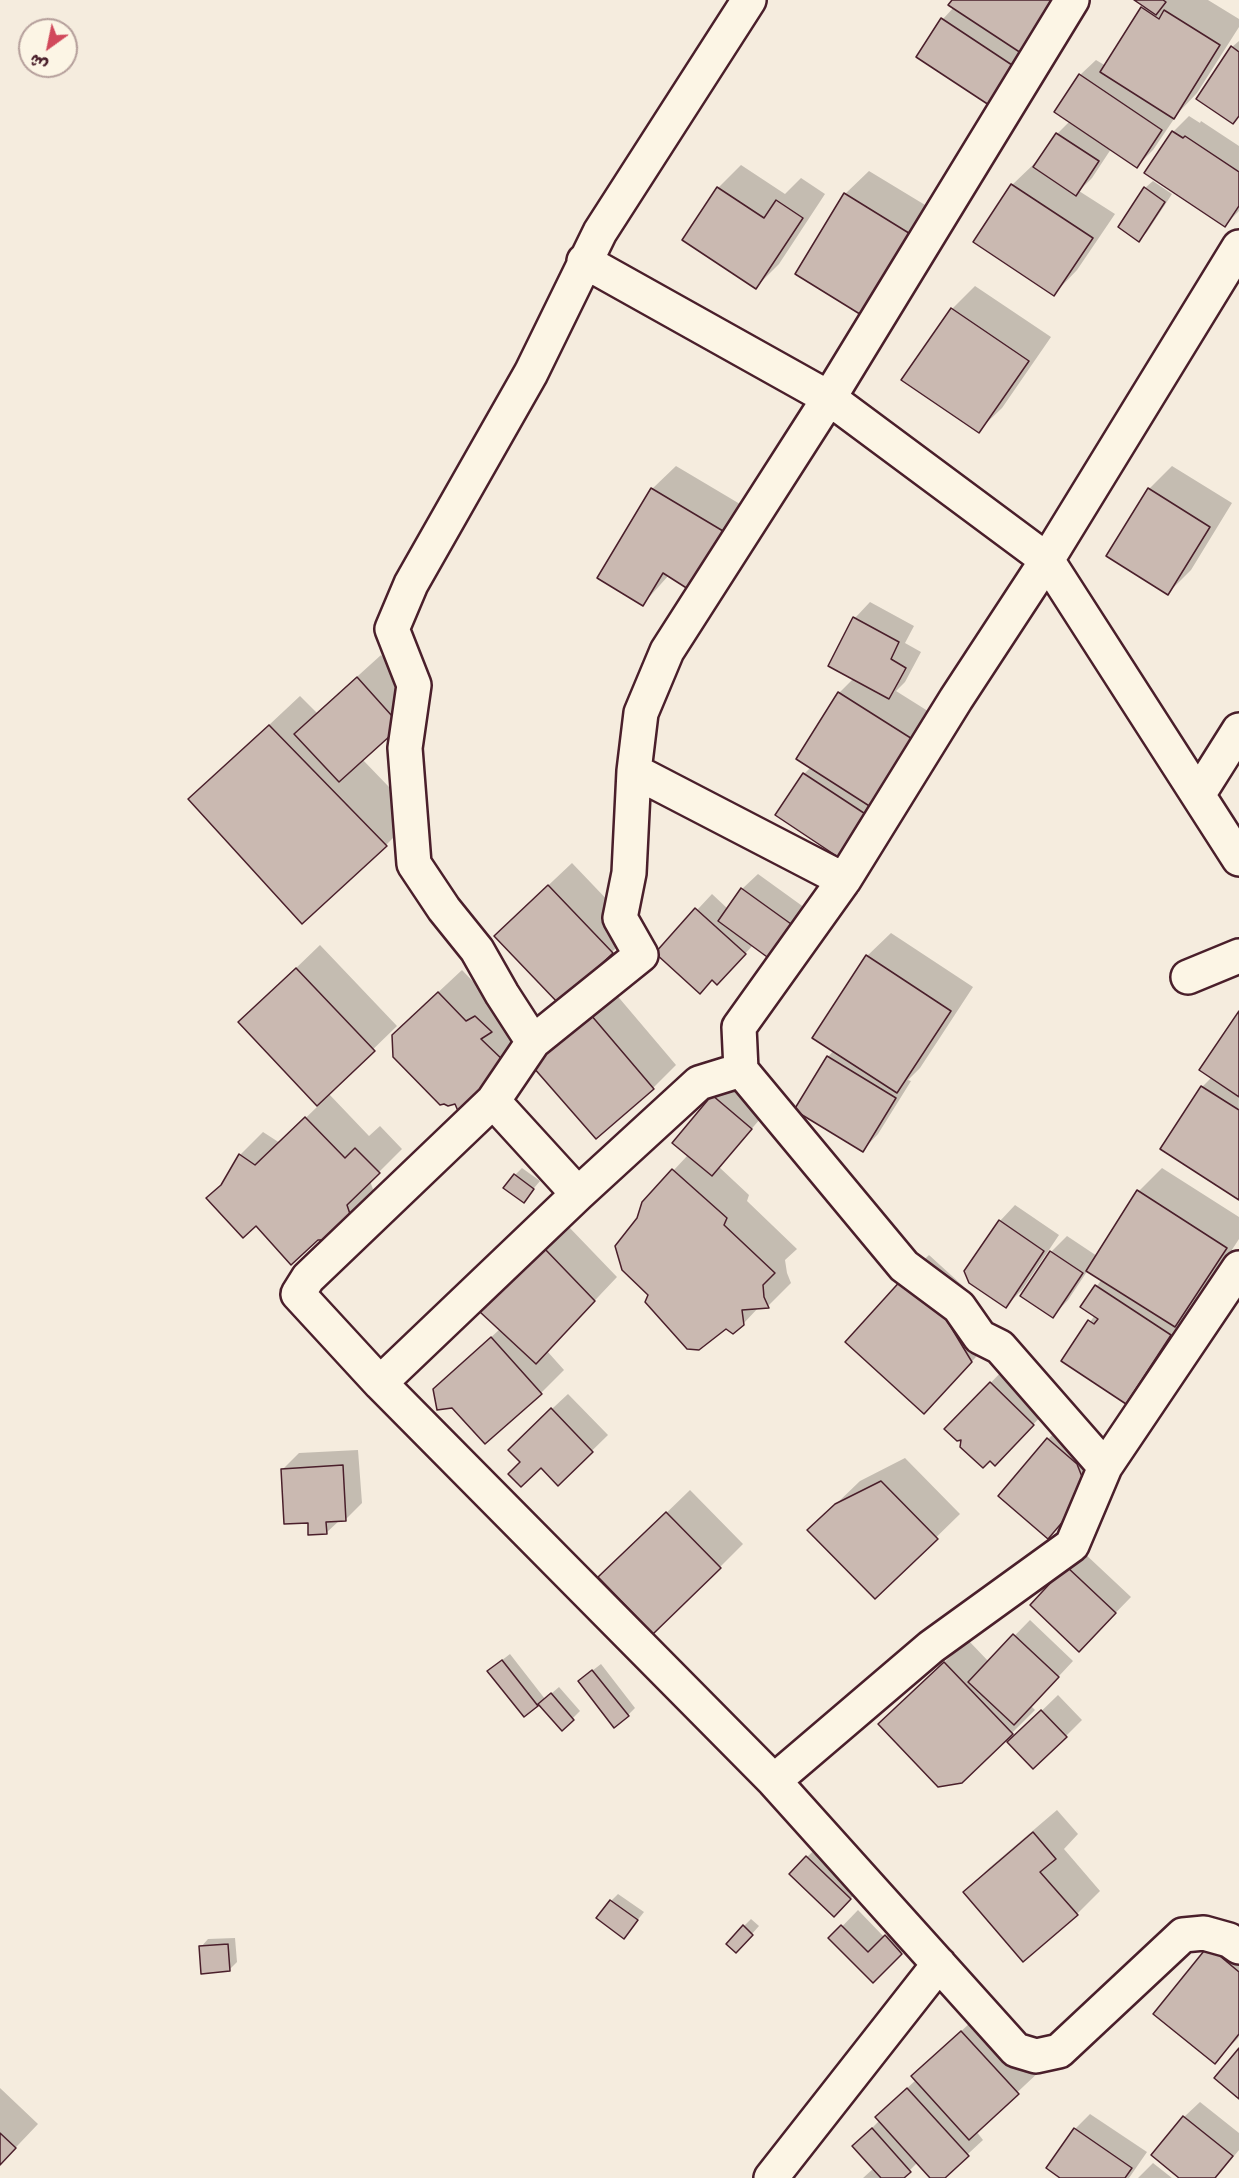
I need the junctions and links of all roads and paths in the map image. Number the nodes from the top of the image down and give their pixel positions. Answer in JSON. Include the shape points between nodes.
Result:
{"nodes":[{"id":1,"x":749,"y":0,"type":"edge"},
{"id":2,"x":1072,"y":0,"type":"edge"},
{"id":3,"x":1239,"y":247,"type":"edge"},
{"id":4,"x":584,"y":261,"type":"junction"},
{"id":5,"x":829,"y":398,"type":"junction"},
{"id":6,"x":1047,"y":560,"type":"junction"},
{"id":7,"x":1239,"y":730,"type":"edge"},
{"id":8,"x":634,"y":771,"type":"junction"},
{"id":9,"x":1198,"y":795,"type":"junction"},
{"id":10,"x":1239,"y":859,"type":"edge"},
{"id":11,"x":844,"y":880,"type":"junction"},
{"id":12,"x":1239,"y":956,"type":"edge"},
{"id":13,"x":1188,"y":977,"type":"dead end"},
{"id":14,"x":533,"y":1042,"type":"junction"},
{"id":15,"x":741,"y":1070,"type":"junction"},
{"id":16,"x":493,"y":1101,"type":"junction"},
{"id":17,"x":578,"y":1194,"type":"junction"},
{"id":18,"x":1238,"y":1269,"type":"edge"},
{"id":19,"x":380,"y":1383,"type":"junction"},
{"id":20,"x":1105,"y":1467,"type":"junction"},
{"id":21,"x":774,"y":1781,"type":"junction"},
{"id":22,"x":1239,"y":1947,"type":"edge"},
{"id":23,"x":939,"y":1964,"type":"junction"},
{"id":24,"x":771,"y":2178,"type":"edge"}],
"edges":[{"from":1,"to":4,"type":"street"},
{"from":2,"to":5,"type":"street"},
{"from":3,"to":6,"type":"street"},
{"from":4,"to":5,"type":"street"},
{"from":4,"to":14,"type":"street","via":[[531,373],[411,584],[392,629],[414,685],[405,748],[414,864],[477,950]]},
{"from":5,"to":6,"type":"street"},
{"from":5,"to":8,"type":"street","via":[[667,651],[641,713]]},
{"from":6,"to":9,"type":"street"},
{"from":6,"to":11,"type":"street"},
{"from":7,"to":9,"type":"street"},
{"from":8,"to":11,"type":"street"},
{"from":8,"to":14,"type":"street","via":[[629,873],[620,918],[641,955]]},
{"from":9,"to":10,"type":"street"},
{"from":11,"to":15,"type":"street","via":[[739,1027]]},
{"from":12,"to":13,"type":"street"},
{"from":14,"to":16,"type":"street"},
{"from":15,"to":17,"type":"street","via":[[699,1083]]},
{"from":15,"to":20,"type":"street","via":[[904,1266],[959,1307],[980,1337],[1000,1347]]},
{"from":16,"to":17,"type":"street"},
{"from":16,"to":19,"type":"street","via":[[308,1278],[298,1294]]},
{"from":17,"to":19,"type":"street"},
{"from":18,"to":20,"type":"street"},
{"from":19,"to":21,"type":"street"},
{"from":20,"to":21,"type":"street","via":[[1072,1545],[931,1647]]},
{"from":21,"to":23,"type":"street"},
{"from":22,"to":23,"type":"street","via":[[1204,1933],[1183,1935],[1059,2051],[1036,2056],[1016,2050]]},
{"from":23,"to":24,"type":"street"}]}
